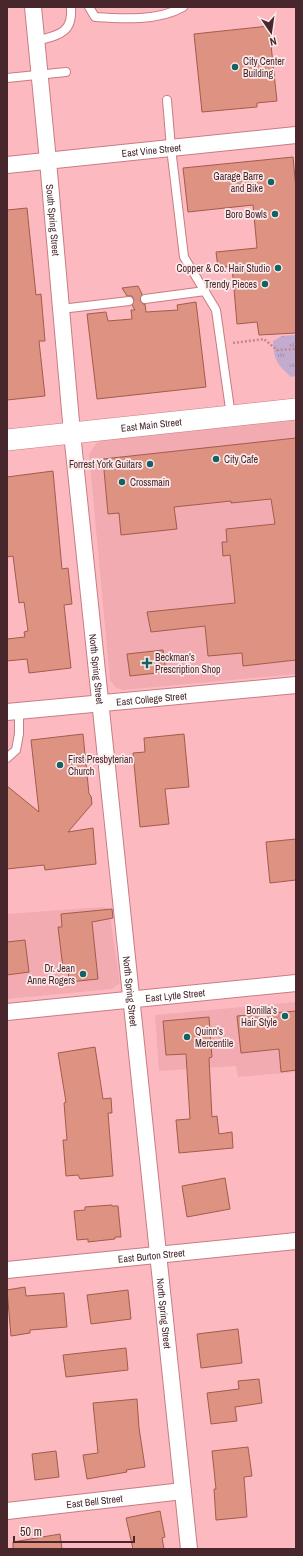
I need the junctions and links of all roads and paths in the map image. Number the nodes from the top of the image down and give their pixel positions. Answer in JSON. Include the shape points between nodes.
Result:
{"nodes":[{"id":1,"x":33,"y":7,"type":"edge"},
{"id":2,"x":71,"y":7,"type":"edge"},
{"id":3,"x":89,"y":7,"type":"edge"},
{"id":4,"x":183,"y":7,"type":"edge"},
{"id":5,"x":36,"y":41,"type":"junction"},
{"id":6,"x":66,"y":72,"type":"dead end"},
{"id":7,"x":40,"y":74,"type":"junction"},
{"id":8,"x":7,"y":78,"type":"edge"},
{"id":9,"x":167,"y":100,"type":"dead end"},
{"id":10,"x":296,"y":135,"type":"edge"},
{"id":11,"x":171,"y":148,"type":"junction"},
{"id":12,"x":48,"y":160,"type":"junction"},
{"id":13,"x":7,"y":165,"type":"edge"},
{"id":14,"x":205,"y":291,"type":"junction"},
{"id":15,"x":145,"y":299,"type":"dead end"},
{"id":16,"x":130,"y":301,"type":"dead end"},
{"id":17,"x":61,"y":309,"type":"junction"},
{"id":18,"x":222,"y":344,"type":"junction"},
{"id":19,"x":296,"y":349,"type":"edge"},
{"id":20,"x":296,"y":409,"type":"edge"},
{"id":21,"x":231,"y":416,"type":"junction"},
{"id":22,"x":72,"y":433,"type":"junction"},
{"id":23,"x":7,"y":440,"type":"edge"},
{"id":24,"x":296,"y":685,"type":"edge"},
{"id":25,"x":100,"y":702,"type":"junction"},
{"id":26,"x":13,"y":711,"type":"edge"},
{"id":27,"x":7,"y":758,"type":"edge"},
{"id":28,"x":296,"y":982,"type":"edge"},
{"id":29,"x":131,"y":998,"type":"junction"},
{"id":30,"x":7,"y":1012,"type":"edge"},
{"id":31,"x":296,"y":1242,"type":"edge"},
{"id":32,"x":158,"y":1255,"type":"junction"},
{"id":33,"x":7,"y":1270,"type":"edge"},
{"id":34,"x":183,"y":1491,"type":"junction"},
{"id":35,"x":7,"y":1511,"type":"edge"},
{"id":36,"x":189,"y":1549,"type":"edge"}],
"edges":[{"from":1,"to":5,"type":"street","name":"South Spring Street"},
{"from":2,"to":5,"type":"lane","via":[[68,27],[61,34]]},
{"from":3,"to":4,"type":"lane","via":[[95,17],[122,19],[167,14]]},
{"from":5,"to":7,"type":"street","name":"South Spring Street"},
{"from":6,"to":7,"type":"lane"},
{"from":7,"to":8,"type":"lane"},
{"from":7,"to":12,"type":"street","name":"South Spring Street"},
{"from":9,"to":11,"type":"lane"},
{"from":10,"to":11,"type":"street","name":"East Vine Street"},
{"from":11,"to":12,"type":"street","name":"East Vine Street"},
{"from":11,"to":14,"type":"lane","via":[[184,258]]},
{"from":12,"to":13,"type":"street","name":"East Vine Street"},
{"from":12,"to":17,"type":"street","name":"South Spring Street"},
{"from":14,"to":15,"type":"lane"},
{"from":14,"to":18,"type":"lane","via":[[216,310]]},
{"from":16,"to":17,"type":"lane"},
{"from":17,"to":22,"type":"street","name":"South Spring Street"},
{"from":18,"to":19,"type":"path","via":[[264,339],[277,350]]},
{"from":18,"to":21,"type":"lane"},
{"from":20,"to":21,"type":"street","name":"East Main Street"},
{"from":21,"to":22,"type":"street","name":"East Main Street"},
{"from":22,"to":23,"type":"street","name":"East Main Street"},
{"from":22,"to":25,"type":"street","name":"North Spring Street"},
{"from":24,"to":25,"type":"street","name":"East College Street"},
{"from":25,"to":26,"type":"street","name":"East College Street"},
{"from":25,"to":29,"type":"street","name":"North Spring Street"},
{"from":26,"to":27,"type":"lane","via":[[19,734],[16,750]]},
{"from":28,"to":29,"type":"street","name":"East Lytle Street"},
{"from":29,"to":30,"type":"street","name":"East Lytle Street"},
{"from":29,"to":32,"type":"street","name":"North Spring Street"},
{"from":31,"to":32,"type":"street","name":"East Burton Street"},
{"from":32,"to":33,"type":"street","name":"East Burton Street"},
{"from":32,"to":34,"type":"street","name":"North Spring Street"},
{"from":34,"to":35,"type":"street","name":"East Bell Street"},
{"from":34,"to":36,"type":"street","name":"North Spring Street"}]}
